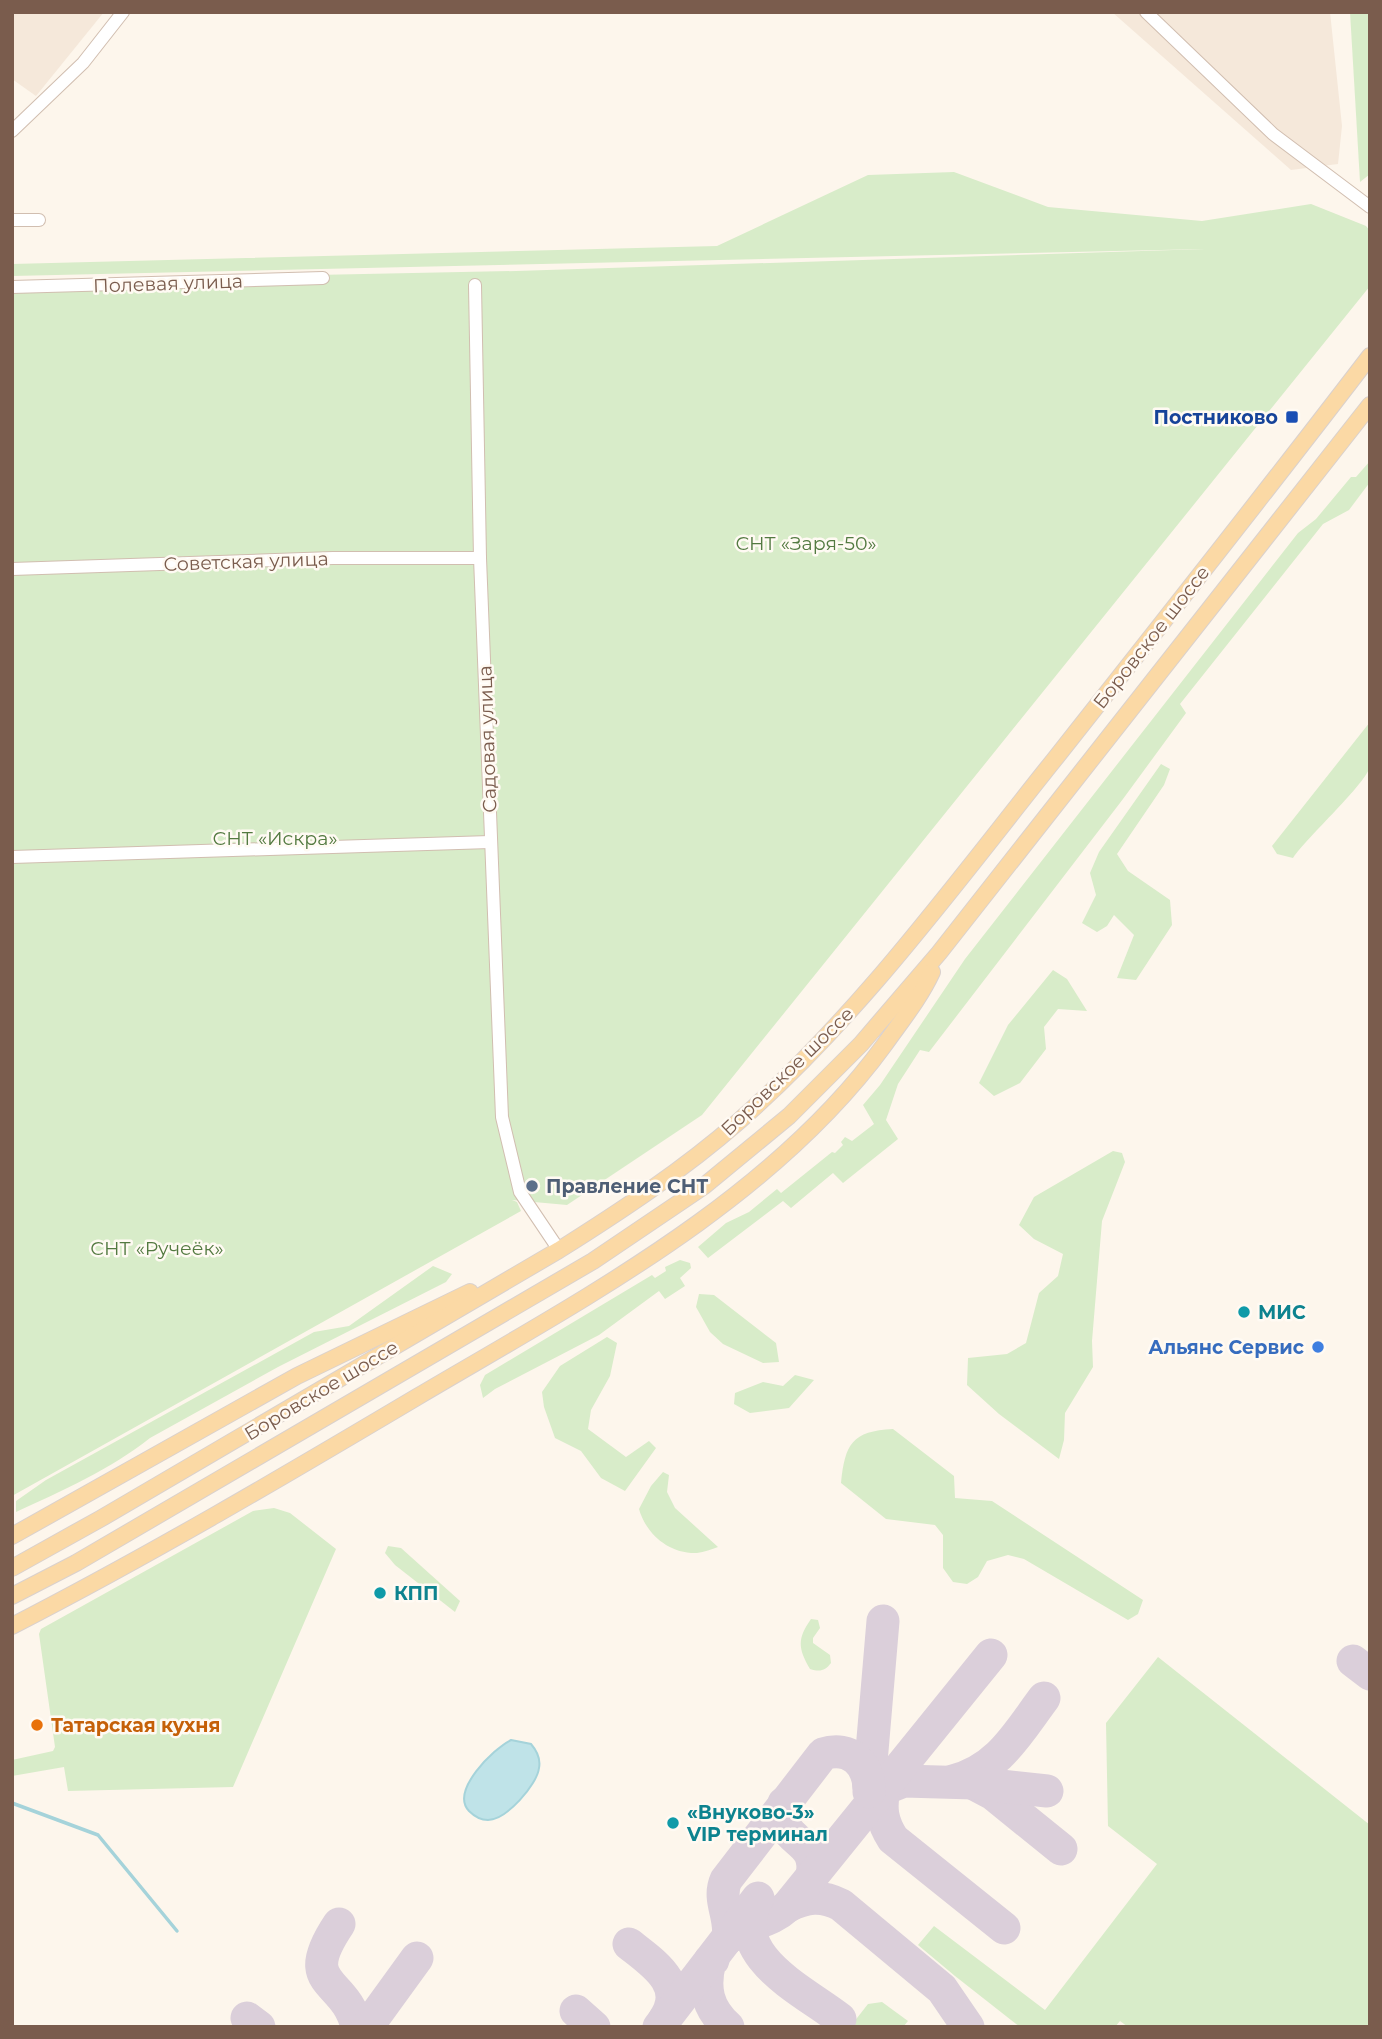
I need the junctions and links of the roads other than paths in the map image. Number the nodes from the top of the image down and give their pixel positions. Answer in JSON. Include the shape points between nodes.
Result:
{"nodes":[{"id":1,"x":123,"y":12,"type":"edge"},
{"id":2,"x":1146,"y":12,"type":"edge"},
{"id":3,"x":12,"y":131,"type":"edge"},
{"id":4,"x":1370,"y":207,"type":"edge"},
{"id":5,"x":12,"y":220,"type":"edge"},
{"id":6,"x":39,"y":220,"type":"dead end"},
{"id":7,"x":323,"y":278,"type":"dead end"},
{"id":8,"x":475,"y":285,"type":"dead end"},
{"id":9,"x":12,"y":287,"type":"edge"},
{"id":10,"x":1370,"y":356,"type":"edge"},
{"id":11,"x":1370,"y":405,"type":"edge"},
{"id":12,"x":480,"y":558,"type":"junction"},
{"id":13,"x":12,"y":569,"type":"edge"},
{"id":14,"x":490,"y":842,"type":"junction"},
{"id":15,"x":12,"y":857,"type":"edge"},
{"id":16,"x":939,"y":953,"type":"junction"},
{"id":17,"x":559,"y":1250,"type":"junction"},
{"id":18,"x":508,"y":1279,"type":"junction"},
{"id":19,"x":12,"y":1536,"type":"edge"},
{"id":20,"x":12,"y":1568,"type":"edge"},
{"id":21,"x":12,"y":1596,"type":"edge"},
{"id":22,"x":12,"y":1626,"type":"edge"}],
"edges":[{"from":1,"to":3,"type":"street","via":[[83,63]]},
{"from":2,"to":4,"type":"street","via":[[1273,134]]},
{"from":5,"to":6,"type":"street"},
{"from":7,"to":9,"type":"street","name":"Полевая улица"},
{"from":8,"to":12,"type":"street","name":"Садовая улица"},
{"from":10,"to":17,"type":"main road","name":"Боровское шоссе","via":[[972,865],[831,1031],[719,1138]]},
{"from":11,"to":16,"type":"main road","name":"Боровское шоссе"},
{"from":12,"to":13,"type":"street","name":"Советская улица"},
{"from":12,"to":14,"type":"street","name":"Садовая улица"},
{"from":14,"to":15,"type":"street"},
{"from":14,"to":17,"type":"street","name":"Садовая улица","via":[[502,1117],[520,1192]]},
{"from":16,"to":21,"type":"main road","name":"Боровское шоссе","via":[[876,1028],[803,1103],[704,1186],[593,1261]]},
{"from":16,"to":22,"type":"main road","via":[[916,1002],[840,1100],[677,1238],[280,1479]]},
{"from":17,"to":18,"type":"main road","name":"Боровское шоссе"},
{"from":18,"to":19,"type":"main road","via":[[448,1301],[297,1376]]},
{"from":18,"to":20,"type":"main road","name":"Боровское шоссе"}]}
